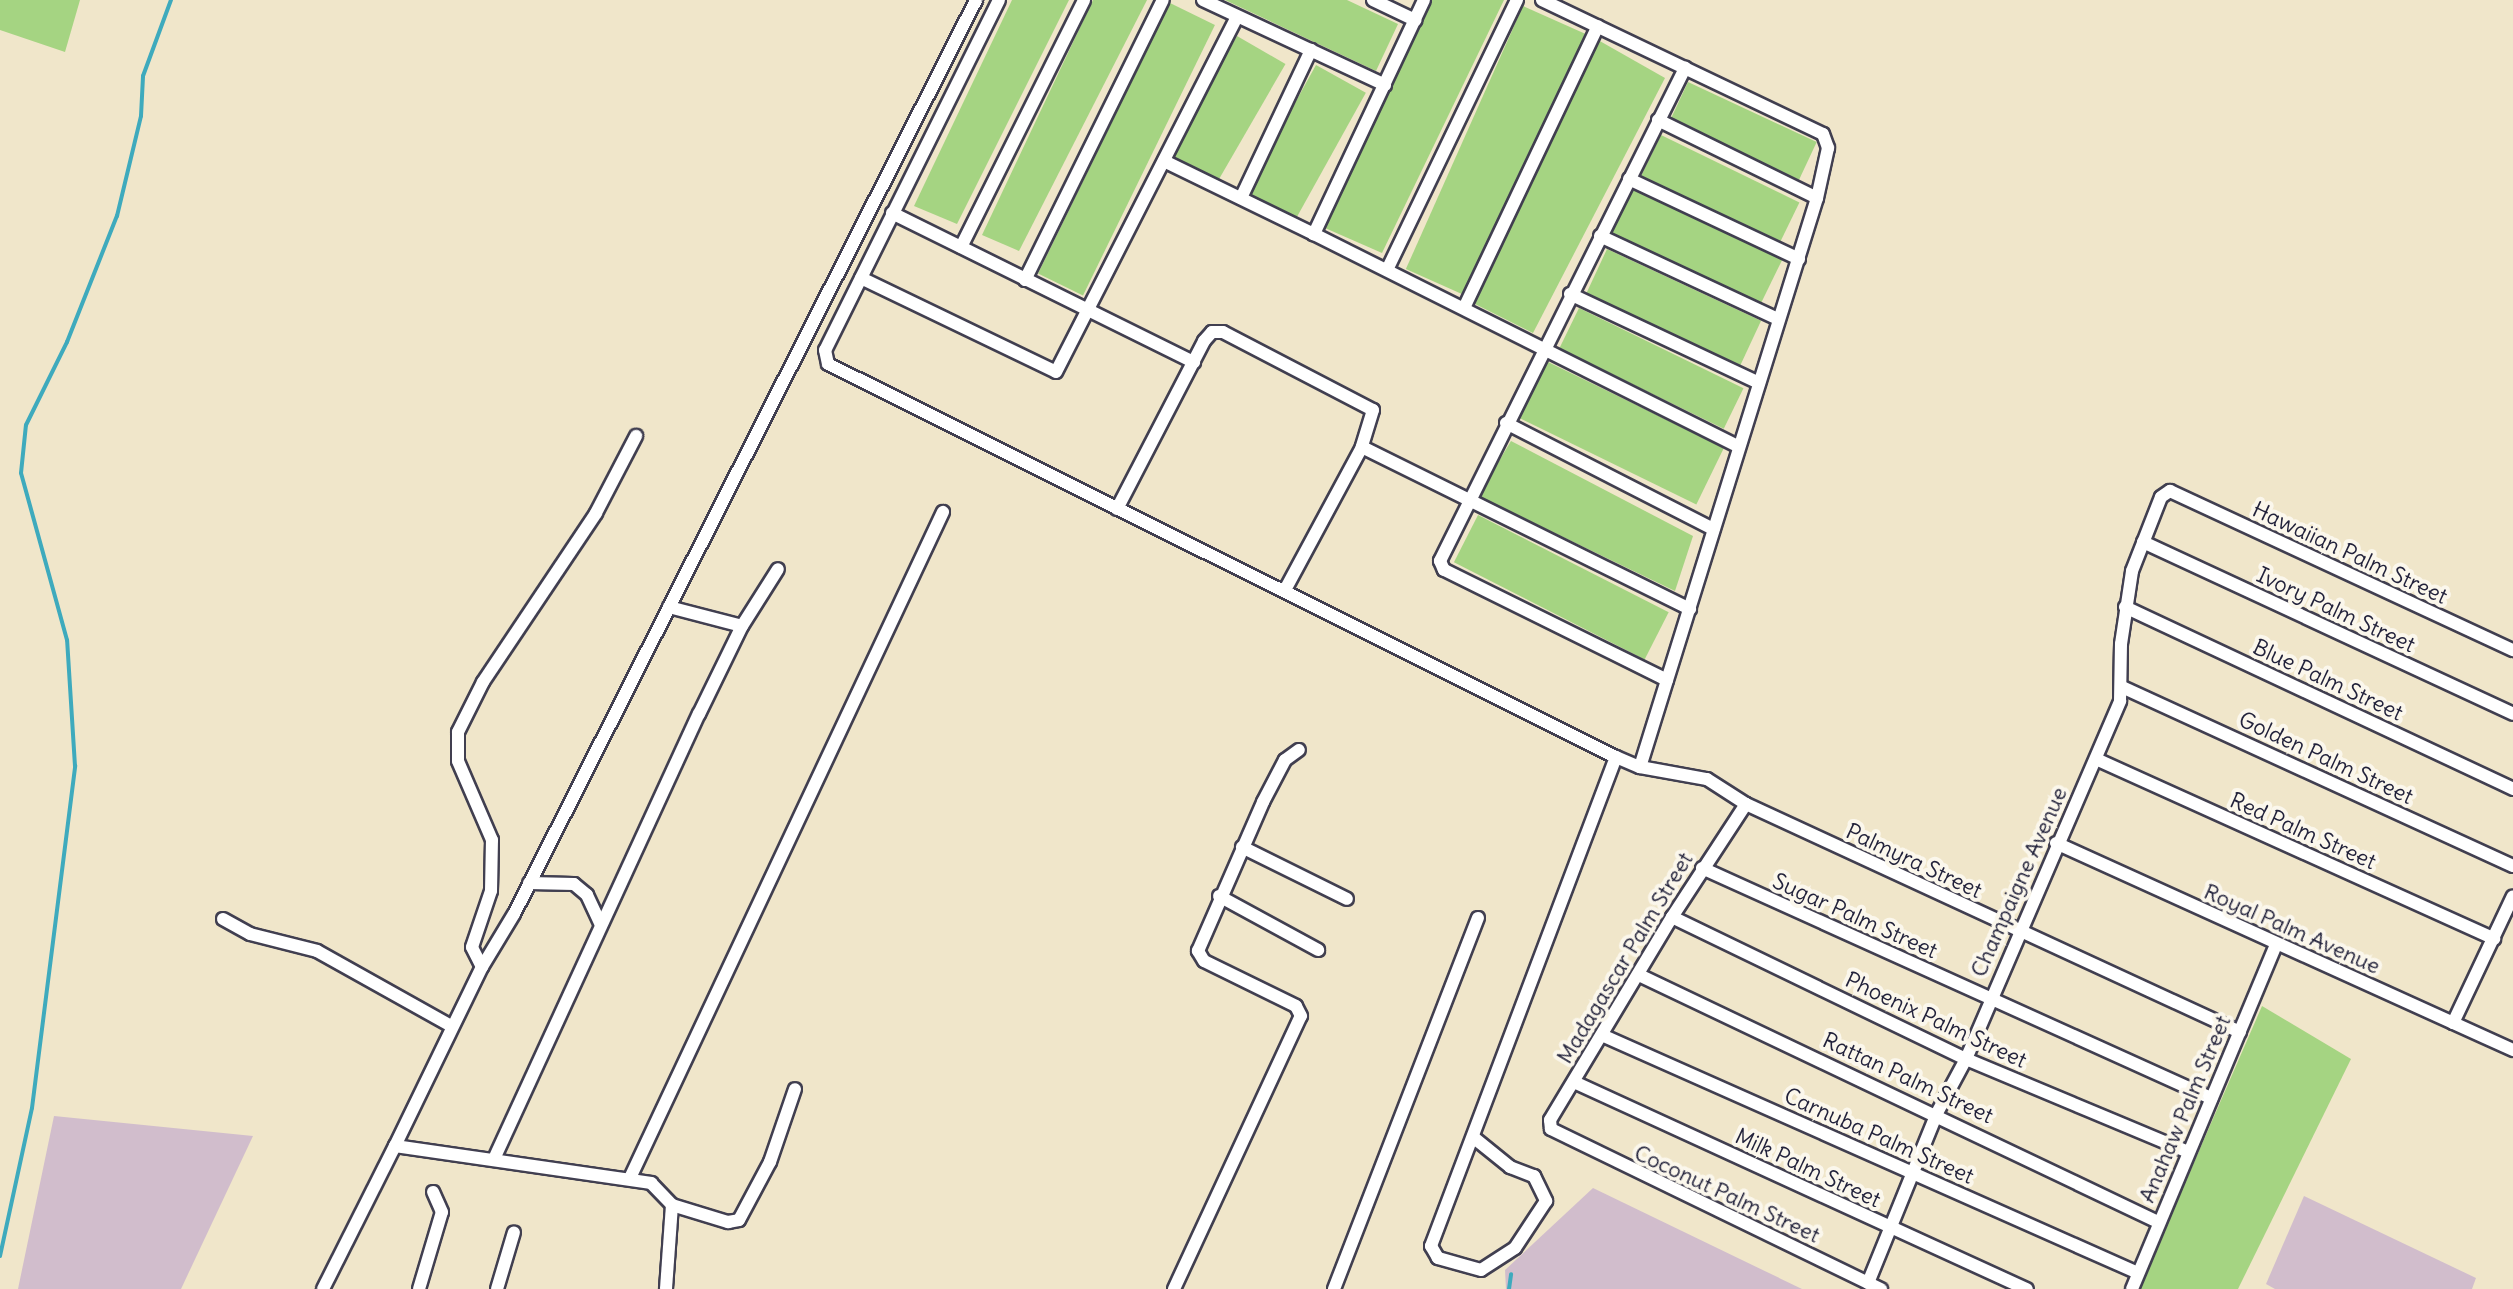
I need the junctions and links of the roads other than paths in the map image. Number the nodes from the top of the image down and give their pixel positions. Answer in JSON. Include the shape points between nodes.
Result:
{"nodes":[{"id":1,"x":976,"y":0,"type":"edge"},
{"id":2,"x":999,"y":0,"type":"edge"},
{"id":3,"x":1084,"y":0,"type":"edge"},
{"id":4,"x":1163,"y":0,"type":"edge"},
{"id":5,"x":1203,"y":0,"type":"edge"},
{"id":6,"x":1373,"y":0,"type":"edge"},
{"id":7,"x":1424,"y":0,"type":"edge"},
{"id":8,"x":1517,"y":0,"type":"edge"},
{"id":9,"x":1542,"y":0,"type":"edge"},
{"id":10,"x":1237,"y":16,"type":"junction"},
{"id":11,"x":1415,"y":20,"type":"junction"},
{"id":12,"x":1598,"y":26,"type":"junction"},
{"id":13,"x":1311,"y":50,"type":"junction"},
{"id":14,"x":1685,"y":68,"type":"junction"},
{"id":15,"x":1385,"y":85,"type":"junction"},
{"id":16,"x":1658,"y":120,"type":"junction"},
{"id":17,"x":1164,"y":161,"type":"junction"},
{"id":18,"x":1629,"y":179,"type":"junction"},
{"id":19,"x":1241,"y":198,"type":"junction"},
{"id":20,"x":1817,"y":198,"type":"junction"},
{"id":21,"x":892,"y":213,"type":"junction"},
{"id":22,"x":1314,"y":234,"type":"junction"},
{"id":23,"x":1600,"y":236,"type":"junction"},
{"id":24,"x":961,"y":247,"type":"junction"},
{"id":25,"x":1799,"y":259,"type":"junction"},
{"id":26,"x":1387,"y":270,"type":"junction"},
{"id":27,"x":861,"y":278,"type":"junction"},
{"id":28,"x":1025,"y":280,"type":"junction"},
{"id":29,"x":1570,"y":294,"type":"junction"},
{"id":30,"x":1464,"y":308,"type":"junction"},
{"id":31,"x":1088,"y":312,"type":"junction"},
{"id":32,"x":1778,"y":319,"type":"junction"},
{"id":33,"x":1544,"y":348,"type":"junction"},
{"id":34,"x":1194,"y":362,"type":"junction"},
{"id":35,"x":1759,"y":383,"type":"junction"},
{"id":36,"x":1506,"y":423,"type":"junction"},
{"id":37,"x":636,"y":436,"type":"dead end"},
{"id":38,"x":1738,"y":446,"type":"junction"},
{"id":39,"x":1362,"y":447,"type":"junction"},
{"id":40,"x":2170,"y":491,"type":"joint"},
{"id":41,"x":1468,"y":502,"type":"junction"},
{"id":42,"x":1117,"y":509,"type":"junction"},
{"id":43,"x":943,"y":512,"type":"dead end"},
{"id":44,"x":1713,"y":529,"type":"junction"},
{"id":45,"x":2143,"y":542,"type":"junction"},
{"id":46,"x":778,"y":569,"type":"dead end"},
{"id":47,"x":1285,"y":590,"type":"junction"},
{"id":48,"x":669,"y":607,"type":"junction"},
{"id":49,"x":2125,"y":607,"type":"junction"},
{"id":50,"x":1690,"y":609,"type":"junction"},
{"id":51,"x":742,"y":626,"type":"junction"},
{"id":52,"x":2513,"y":650,"type":"edge"},
{"id":53,"x":1667,"y":680,"type":"junction"},
{"id":54,"x":2122,"y":687,"type":"junction"},
{"id":55,"x":2513,"y":714,"type":"edge"},
{"id":56,"x":1299,"y":750,"type":"dead end"},
{"id":57,"x":1616,"y":757,"type":"junction"},
{"id":58,"x":2096,"y":759,"type":"junction"},
{"id":59,"x":1640,"y":767,"type":"junction"},
{"id":60,"x":2513,"y":789,"type":"edge"},
{"id":61,"x":1746,"y":804,"type":"junction"},
{"id":62,"x":2056,"y":843,"type":"junction"},
{"id":63,"x":1242,"y":847,"type":"junction"},
{"id":64,"x":2513,"y":866,"type":"edge"},
{"id":65,"x":1702,"y":868,"type":"junction"},
{"id":66,"x":529,"y":883,"type":"junction"},
{"id":67,"x":1219,"y":896,"type":"junction"},
{"id":68,"x":2513,"y":896,"type":"edge"},
{"id":69,"x":1347,"y":899,"type":"dead end"},
{"id":70,"x":1672,"y":917,"type":"junction"},
{"id":71,"x":1478,"y":918,"type":"dead end"},
{"id":72,"x":223,"y":919,"type":"dead end"},
{"id":73,"x":601,"y":925,"type":"junction"},
{"id":74,"x":2018,"y":933,"type":"junction"},
{"id":75,"x":2494,"y":939,"type":"junction"},
{"id":76,"x":2276,"y":945,"type":"junction"},
{"id":77,"x":1318,"y":950,"type":"dead end"},
{"id":78,"x":482,"y":967,"type":"junction"},
{"id":79,"x":1639,"y":975,"type":"junction"},
{"id":80,"x":1990,"y":999,"type":"junction"},
{"id":81,"x":2453,"y":1023,"type":"junction"},
{"id":82,"x":451,"y":1026,"type":"junction"},
{"id":83,"x":2240,"y":1032,"type":"junction"},
{"id":84,"x":1604,"y":1036,"type":"junction"},
{"id":85,"x":2513,"y":1050,"type":"edge"},
{"id":86,"x":1966,"y":1059,"type":"junction"},
{"id":87,"x":1574,"y":1082,"type":"junction"},
{"id":88,"x":795,"y":1089,"type":"dead end"},
{"id":89,"x":2211,"y":1098,"type":"junction"},
{"id":90,"x":1937,"y":1113,"type":"junction"},
{"id":91,"x":1555,"y":1135,"type":"joint"},
{"id":92,"x":1473,"y":1137,"type":"junction"},
{"id":93,"x":395,"y":1146,"type":"junction"},
{"id":94,"x":2188,"y":1152,"type":"junction"},
{"id":95,"x":494,"y":1159,"type":"junction"},
{"id":96,"x":1912,"y":1172,"type":"junction"},
{"id":97,"x":630,"y":1178,"type":"junction"},
{"id":98,"x":433,"y":1192,"type":"dead end"},
{"id":99,"x":672,"y":1205,"type":"junction"},
{"id":100,"x":2158,"y":1222,"type":"junction"},
{"id":101,"x":1890,"y":1228,"type":"junction"},
{"id":102,"x":514,"y":1232,"type":"dead end"},
{"id":103,"x":2138,"y":1273,"type":"junction"},
{"id":104,"x":1874,"y":1286,"type":"edge"},
{"id":105,"x":323,"y":1289,"type":"edge"},
{"id":106,"x":419,"y":1289,"type":"edge"},
{"id":107,"x":497,"y":1289,"type":"edge"},
{"id":108,"x":666,"y":1289,"type":"edge"},
{"id":109,"x":1174,"y":1289,"type":"edge"},
{"id":110,"x":1334,"y":1289,"type":"edge"},
{"id":111,"x":2027,"y":1289,"type":"edge"},
{"id":112,"x":2132,"y":1289,"type":"edge"}],
"edges":[{"from":1,"to":48,"type":"street"},
{"from":2,"to":21,"type":"street"},
{"from":3,"to":24,"type":"street"},
{"from":4,"to":28,"type":"street"},
{"from":5,"to":10,"type":"street"},
{"from":6,"to":11,"type":"street"},
{"from":7,"to":11,"type":"street"},
{"from":8,"to":26,"type":"street"},
{"from":9,"to":12,"type":"street"},
{"from":10,"to":13,"type":"street"},
{"from":10,"to":17,"type":"street"},
{"from":11,"to":15,"type":"street"},
{"from":12,"to":14,"type":"street"},
{"from":12,"to":30,"type":"street"},
{"from":13,"to":15,"type":"street"},
{"from":13,"to":19,"type":"street"},
{"from":14,"to":16,"type":"street"},
{"from":14,"to":20,"type":"street","via":[[1823,134],[1828,148]]},
{"from":15,"to":22,"type":"street"},
{"from":16,"to":18,"type":"street"},
{"from":16,"to":20,"type":"street"},
{"from":17,"to":19,"type":"street"},
{"from":17,"to":31,"type":"street"},
{"from":18,"to":23,"type":"street"},
{"from":18,"to":25,"type":"street"},
{"from":19,"to":22,"type":"street"},
{"from":20,"to":25,"type":"street"},
{"from":21,"to":24,"type":"street"},
{"from":21,"to":27,"type":"street"},
{"from":22,"to":26,"type":"street"},
{"from":23,"to":29,"type":"street"},
{"from":23,"to":32,"type":"street"},
{"from":24,"to":28,"type":"street"},
{"from":25,"to":32,"type":"street"},
{"from":26,"to":30,"type":"street"},
{"from":27,"to":31,"type":"street","via":[[1053,373]]},
{"from":27,"to":42,"type":"street","name":"Palmyra Street","via":[[825,350],[828,364]]},
{"from":28,"to":31,"type":"street"},
{"from":29,"to":33,"type":"street"},
{"from":29,"to":35,"type":"street"},
{"from":30,"to":33,"type":"street"},
{"from":31,"to":34,"type":"street"},
{"from":32,"to":35,"type":"street"},
{"from":33,"to":36,"type":"street"},
{"from":33,"to":38,"type":"street"},
{"from":34,"to":39,"type":"street","via":[[1212,332],[1223,332],[1363,402],[1373,410]]},
{"from":34,"to":42,"type":"street"},
{"from":35,"to":38,"type":"street"},
{"from":36,"to":41,"type":"street"},
{"from":36,"to":44,"type":"street"},
{"from":37,"to":78,"type":"street","via":[[596,513],[483,682],[458,732],[458,761],[492,840],[491,891],[472,947]]},
{"from":38,"to":44,"type":"street"},
{"from":39,"to":41,"type":"street"},
{"from":39,"to":47,"type":"street"},
{"from":40,"to":45,"type":"street","name":"Champaigne Avenue","via":[[2161,497]]},
{"from":40,"to":52,"type":"street","name":"Hawaiian Palm Street"},
{"from":41,"to":50,"type":"street"},
{"from":41,"to":53,"type":"street","via":[[1440,561],[1444,570]]},
{"from":42,"to":47,"type":"street","name":"Palmyra Street"},
{"from":43,"to":97,"type":"street"},
{"from":44,"to":50,"type":"street"},
{"from":45,"to":49,"type":"street","name":"Champaigne Avenue"},
{"from":45,"to":55,"type":"street","name":"Ivory Palm Street"},
{"from":46,"to":51,"type":"street"},
{"from":47,"to":57,"type":"street","name":"Palmyra Street"},
{"from":48,"to":51,"type":"street"},
{"from":48,"to":66,"type":"street"},
{"from":49,"to":54,"type":"street","name":"Champaigne Avenue"},
{"from":49,"to":60,"type":"street","name":"Blue Palm Street"},
{"from":50,"to":53,"type":"street"},
{"from":51,"to":73,"type":"street"},
{"from":53,"to":59,"type":"street"},
{"from":54,"to":58,"type":"street","name":"Champaigne Avenue"},
{"from":54,"to":64,"type":"street","name":"Golden Palm Street"},
{"from":56,"to":63,"type":"street","via":[[1280,768]]},
{"from":57,"to":59,"type":"street","name":"Palmyra Street"},
{"from":57,"to":92,"type":"street"},
{"from":58,"to":62,"type":"street","name":"Champaigne Avenue"},
{"from":58,"to":75,"type":"street","name":"Red Palm Street"},
{"from":59,"to":61,"type":"street","name":"Palmyra Street","via":[[1707,779]]},
{"from":61,"to":65,"type":"street","name":"Madagascar Palm Street"},
{"from":61,"to":74,"type":"street","name":"Palmyra Street"},
{"from":62,"to":74,"type":"street","name":"Champaigne Avenue"},
{"from":62,"to":76,"type":"street","name":"Royal Palm Avenue"},
{"from":63,"to":67,"type":"street"},
{"from":63,"to":69,"type":"street"},
{"from":65,"to":70,"type":"street","name":"Madagascar Palm Street"},
{"from":65,"to":80,"type":"street","name":"Sugar Palm Street"},
{"from":66,"to":73,"type":"street","via":[[574,884],[587,895]]},
{"from":66,"to":78,"type":"street"},
{"from":67,"to":77,"type":"street"},
{"from":67,"to":109,"type":"street","via":[[1198,951],[1201,957],[1296,1006],[1301,1016]]},
{"from":68,"to":75,"type":"street"},
{"from":70,"to":79,"type":"street","name":"Madagascar Palm Street"},
{"from":70,"to":86,"type":"street","name":"Phoenix Palm Street"},
{"from":71,"to":110,"type":"street"},
{"from":72,"to":82,"type":"street","via":[[250,934],[317,951]]},
{"from":73,"to":95,"type":"street"},
{"from":74,"to":80,"type":"street","name":"Champaigne Avenue"},
{"from":74,"to":83,"type":"street","name":"Palmyra Street"},
{"from":75,"to":81,"type":"street"},
{"from":76,"to":81,"type":"street","name":"Royal Palm Avenue"},
{"from":76,"to":83,"type":"street","name":"Anahaw Palm Street"},
{"from":78,"to":82,"type":"street"},
{"from":79,"to":84,"type":"street","name":"Madagascar Palm Street"},
{"from":79,"to":90,"type":"street","name":"Rattan Palm Street"},
{"from":80,"to":86,"type":"street","name":"Champaigne Avenue"},
{"from":80,"to":89,"type":"street","name":"Sugar Palm Street"},
{"from":81,"to":85,"type":"street","name":"Royal Palm Avenue"},
{"from":82,"to":93,"type":"street"},
{"from":83,"to":89,"type":"street","name":"Anahaw Palm Street"},
{"from":84,"to":87,"type":"street","name":"Madagascar Palm Street"},
{"from":84,"to":96,"type":"street","name":"Carnuba Palm Street"},
{"from":86,"to":90,"type":"street","name":"Champaigne Avenue"},
{"from":86,"to":94,"type":"street","name":"Phoenix Palm Street"},
{"from":87,"to":91,"type":"street","name":"Madagascar Palm Street","via":[[1550,1120]]},
{"from":87,"to":101,"type":"street","name":"Milk Palm Street"},
{"from":88,"to":99,"type":"street","via":[[770,1162],[739,1220],[728,1222]]},
{"from":89,"to":94,"type":"street","name":"Anahaw Palm Street"},
{"from":90,"to":96,"type":"street","name":"Champaigne Avenue"},
{"from":90,"to":100,"type":"street","name":"Rattan Palm Street"},
{"from":91,"to":104,"type":"street","name":"Coconut Palm Street"},
{"from":92,"to":92,"type":"street","via":[[1431,1246],[1438,1258],[1481,1270],[1515,1248],[1546,1201],[1534,1176],[1510,1167]]},
{"from":93,"to":95,"type":"street"},
{"from":93,"to":105,"type":"street"},
{"from":94,"to":100,"type":"street","name":"Anahaw Palm Street"},
{"from":95,"to":97,"type":"street"},
{"from":96,"to":101,"type":"street","name":"Champaigne Avenue"},
{"from":96,"to":103,"type":"street","name":"Carnuba Palm Street"},
{"from":97,"to":99,"type":"street","via":[[651,1183]]},
{"from":98,"to":106,"type":"street","via":[[442,1212]]},
{"from":99,"to":108,"type":"street"},
{"from":100,"to":103,"type":"street","name":"Anahaw Palm Street"},
{"from":101,"to":104,"type":"street","name":"Champaigne Avenue"},
{"from":101,"to":111,"type":"street","name":"Milk Palm Street"},
{"from":102,"to":107,"type":"street"},
{"from":103,"to":112,"type":"street","name":"Anahaw Palm Street"}]}
